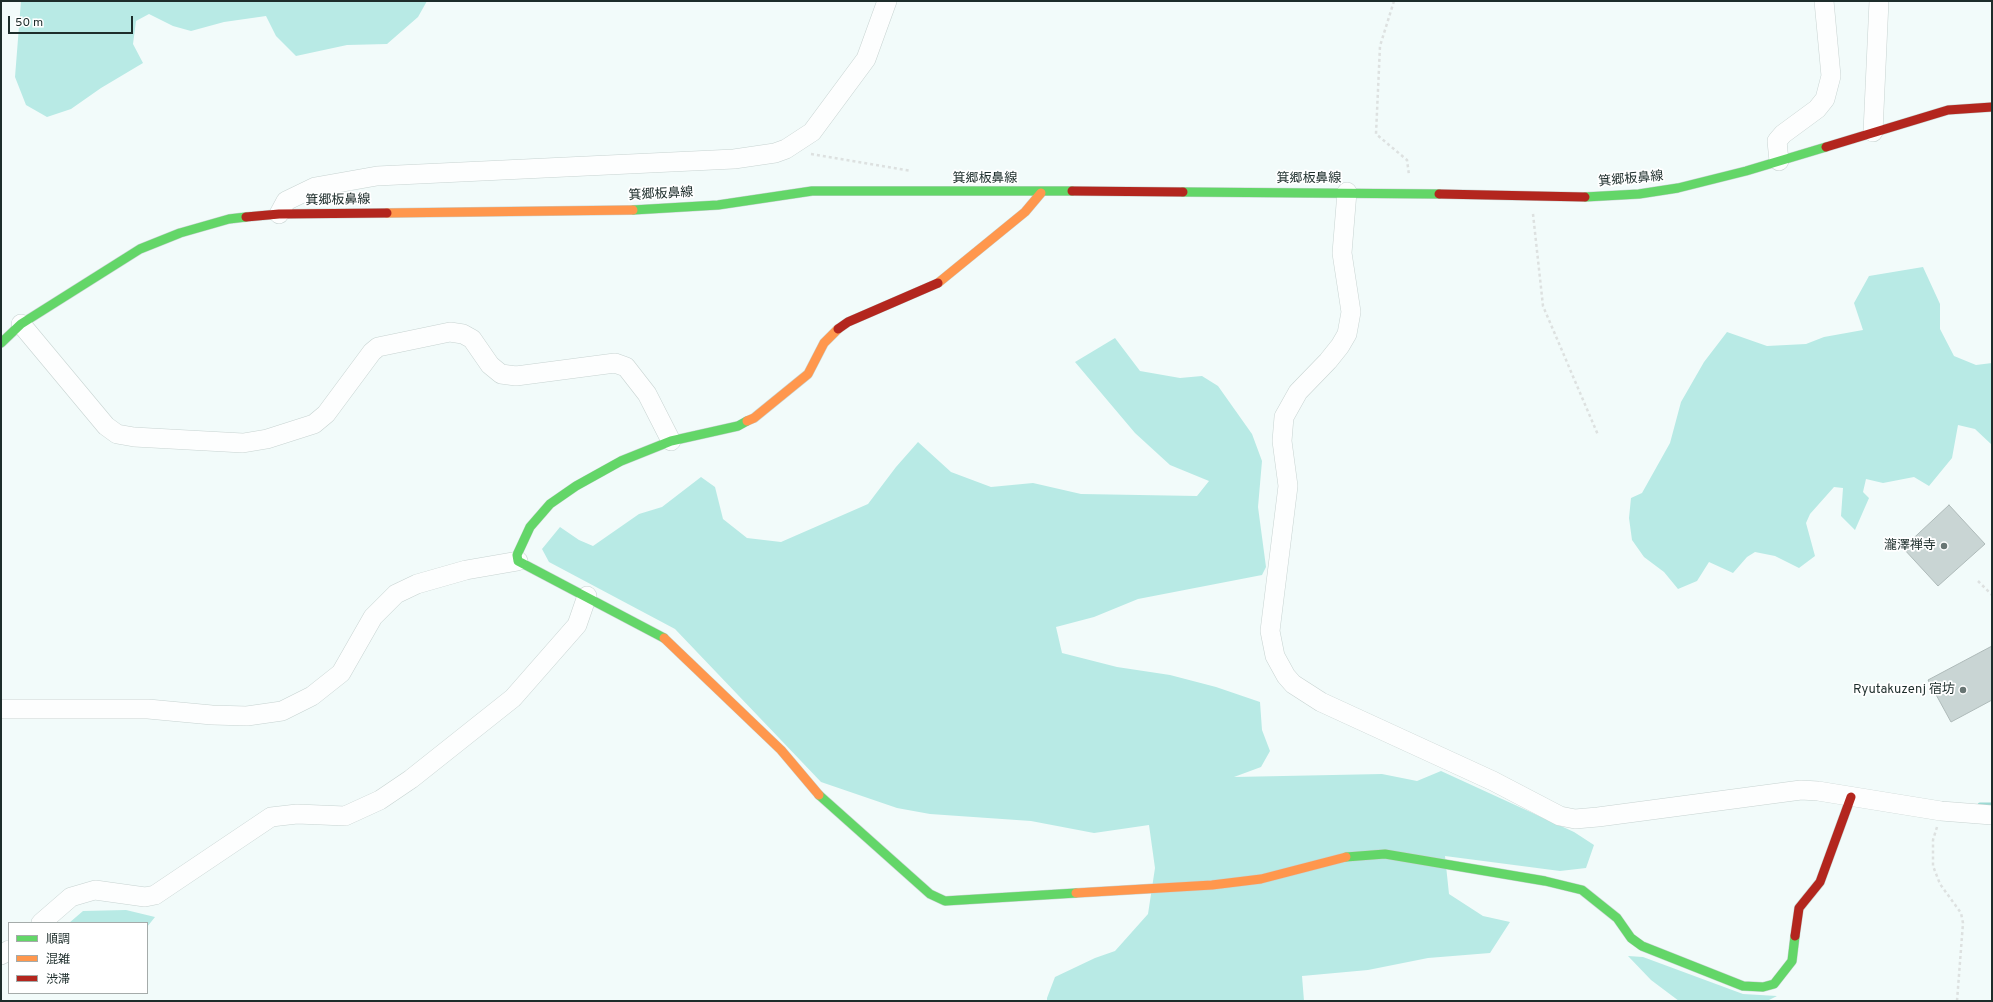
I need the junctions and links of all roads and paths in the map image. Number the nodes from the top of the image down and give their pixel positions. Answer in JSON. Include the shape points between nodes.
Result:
{"nodes":[{"id":1,"x":887,"y":1,"type":"edge"},
{"id":2,"x":1394,"y":1,"type":"edge"},
{"id":3,"x":1824,"y":1,"type":"edge"},
{"id":4,"x":1879,"y":1,"type":"edge"},
{"id":5,"x":1992,"y":106,"type":"edge"},
{"id":6,"x":1873,"y":132,"type":"junction"},
{"id":7,"x":792,"y":146,"type":"junction"},
{"id":8,"x":1779,"y":161,"type":"junction"},
{"id":9,"x":913,"y":171,"type":"dead end"},
{"id":10,"x":1347,"y":192,"type":"junction"},
{"id":11,"x":1041,"y":193,"type":"junction"},
{"id":12,"x":1412,"y":194,"type":"junction"},
{"id":13,"x":1531,"y":196,"type":"junction"},
{"id":14,"x":279,"y":214,"type":"junction"},
{"id":15,"x":21,"y":324,"type":"junction"},
{"id":16,"x":1,"y":343,"type":"edge"},
{"id":17,"x":1598,"y":435,"type":"dead end"},
{"id":18,"x":671,"y":441,"type":"junction"},
{"id":19,"x":518,"y":561,"type":"junction"},
{"id":20,"x":1978,"y":580,"type":"dead end"},
{"id":21,"x":1992,"y":595,"type":"edge"},
{"id":22,"x":587,"y":596,"type":"junction"},
{"id":23,"x":1,"y":709,"type":"edge"},
{"id":24,"x":1851,"y":797,"type":"junction"},
{"id":25,"x":1941,"y":811,"type":"junction"},
{"id":26,"x":1992,"y":815,"type":"edge"},
{"id":27,"x":42,"y":922,"type":"edge"},
{"id":28,"x":1957,"y":1001,"type":"edge"}],
"edges":[{"from":1,"to":7,"type":"street","via":[[866,59],[812,132]]},
{"from":2,"to":12,"type":"path","via":[[1380,46],[1376,134],[1407,160]]},
{"from":3,"to":8,"type":"street","via":[[1831,76],[1825,99],[1817,109],[1777,141]]},
{"from":4,"to":6,"type":"street"},
{"from":5,"to":6,"type":"street","name":"箕郷板鼻線","via":[[1948,110]]},
{"from":6,"to":8,"type":"street","name":"箕郷板鼻線"},
{"from":7,"to":9,"type":"path","via":[[809,153]]},
{"from":7,"to":14,"type":"street","via":[[775,153],[734,159],[377,176],[315,187],[286,201]]},
{"from":8,"to":13,"type":"street","name":"箕郷板鼻線","via":[[1704,182],[1652,192],[1590,197]]},
{"from":10,"to":11,"type":"street","name":"箕郷板鼻線"},
{"from":10,"to":12,"type":"street","name":"箕郷板鼻線"},
{"from":10,"to":24,"type":"street","via":[[1342,253],[1351,312],[1347,334],[1328,361],[1298,392],[1284,417],[1282,429],[1288,486],[1270,631],[1275,656],[1286,676],[1301,691],[1321,702],[1560,816],[1575,819],[1598,817],[1801,790]]},
{"from":11,"to":14,"type":"street","name":"箕郷板鼻線","via":[[812,191],[718,205],[628,210]]},
{"from":11,"to":18,"type":"street","via":[[1025,212],[942,281],[848,322],[836,330],[824,343],[808,374],[754,418],[738,426]]},
{"from":12,"to":13,"type":"street","name":"箕郷板鼻線"},
{"from":13,"to":17,"type":"path","via":[[1543,306]]},
{"from":14,"to":15,"type":"street","name":"箕郷板鼻線","via":[[229,219],[180,233],[140,249]]},
{"from":15,"to":16,"type":"street","name":"箕郷板鼻線"},
{"from":15,"to":18,"type":"street","via":[[106,426],[117,434],[243,443],[267,439],[314,424],[326,414],[378,347],[450,332],[463,334],[472,339],[490,366],[501,374],[516,376],[615,363],[626,367],[647,394]]},
{"from":18,"to":19,"type":"street","via":[[621,461],[550,504],[530,527],[517,555]]},
{"from":19,"to":22,"type":"street"},
{"from":19,"to":23,"type":"street","via":[[466,570],[418,584],[396,594],[373,617],[341,673],[312,696],[282,711],[246,716],[148,709]]},
{"from":20,"to":21,"type":"path"},
{"from":22,"to":24,"type":"street","via":[[666,639],[781,750],[812,789],[930,894],[945,901],[1219,884],[1261,879],[1346,857],[1385,854],[1545,881],[1582,890],[1617,918],[1631,938],[1642,946],[1743,986],[1763,987],[1774,984],[1792,961],[1799,908],[1820,882]]},
{"from":22,"to":27,"type":"street","via":[[577,625],[513,698],[411,779],[380,800],[345,816],[297,814],[271,817],[155,895],[145,897],[95,890],[71,897]]},
{"from":24,"to":25,"type":"street"},
{"from":25,"to":26,"type":"street"},
{"from":25,"to":28,"type":"path","via":[[1933,840],[1933,866],[1940,884],[1961,913],[1963,923]]}]}
